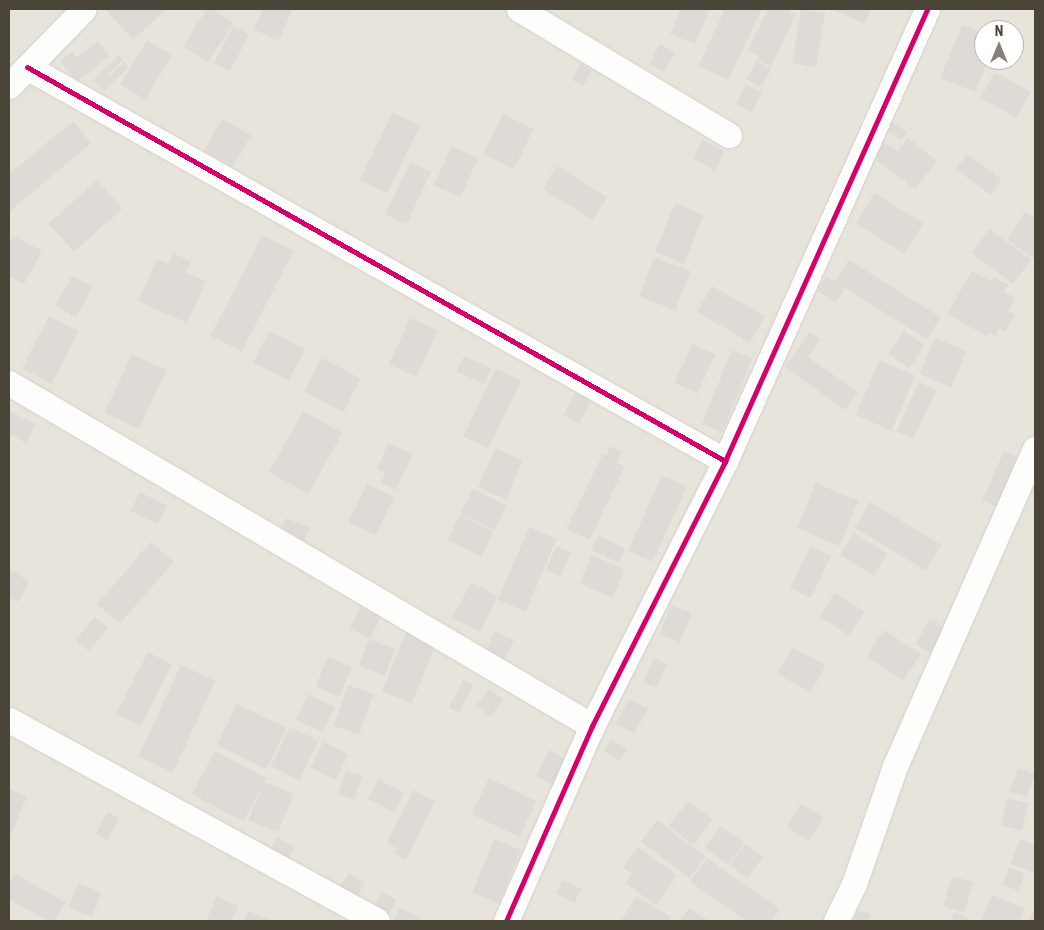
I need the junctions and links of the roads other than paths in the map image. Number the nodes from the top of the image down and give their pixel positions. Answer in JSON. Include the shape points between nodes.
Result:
{"nodes":[{"id":1,"x":84,"y":9,"type":"edge"},
{"id":2,"x":520,"y":9,"type":"edge"},
{"id":3,"x":927,"y":9,"type":"edge"},
{"id":4,"x":28,"y":67,"type":"junction"},
{"id":5,"x":9,"y":86,"type":"edge"},
{"id":6,"x":729,"y":135,"type":"dead end"},
{"id":7,"x":9,"y":383,"type":"edge"},
{"id":8,"x":1035,"y":449,"type":"edge"},
{"id":9,"x":725,"y":461,"type":"junction"},
{"id":10,"x":9,"y":720,"type":"edge"},
{"id":11,"x":592,"y":726,"type":"junction"},
{"id":12,"x":377,"y":921,"type":"edge"},
{"id":13,"x":506,"y":921,"type":"edge"},
{"id":14,"x":836,"y":921,"type":"edge"}],
"edges":[{"from":1,"to":4,"type":"street"},
{"from":2,"to":6,"type":"street"},
{"from":3,"to":9,"type":"street"},
{"from":4,"to":5,"type":"street"},
{"from":4,"to":9,"type":"street"},
{"from":7,"to":11,"type":"street"},
{"from":8,"to":14,"type":"street","via":[[896,766],[854,884]]},
{"from":9,"to":11,"type":"street"},
{"from":10,"to":12,"type":"street"},
{"from":11,"to":13,"type":"street"}]}
